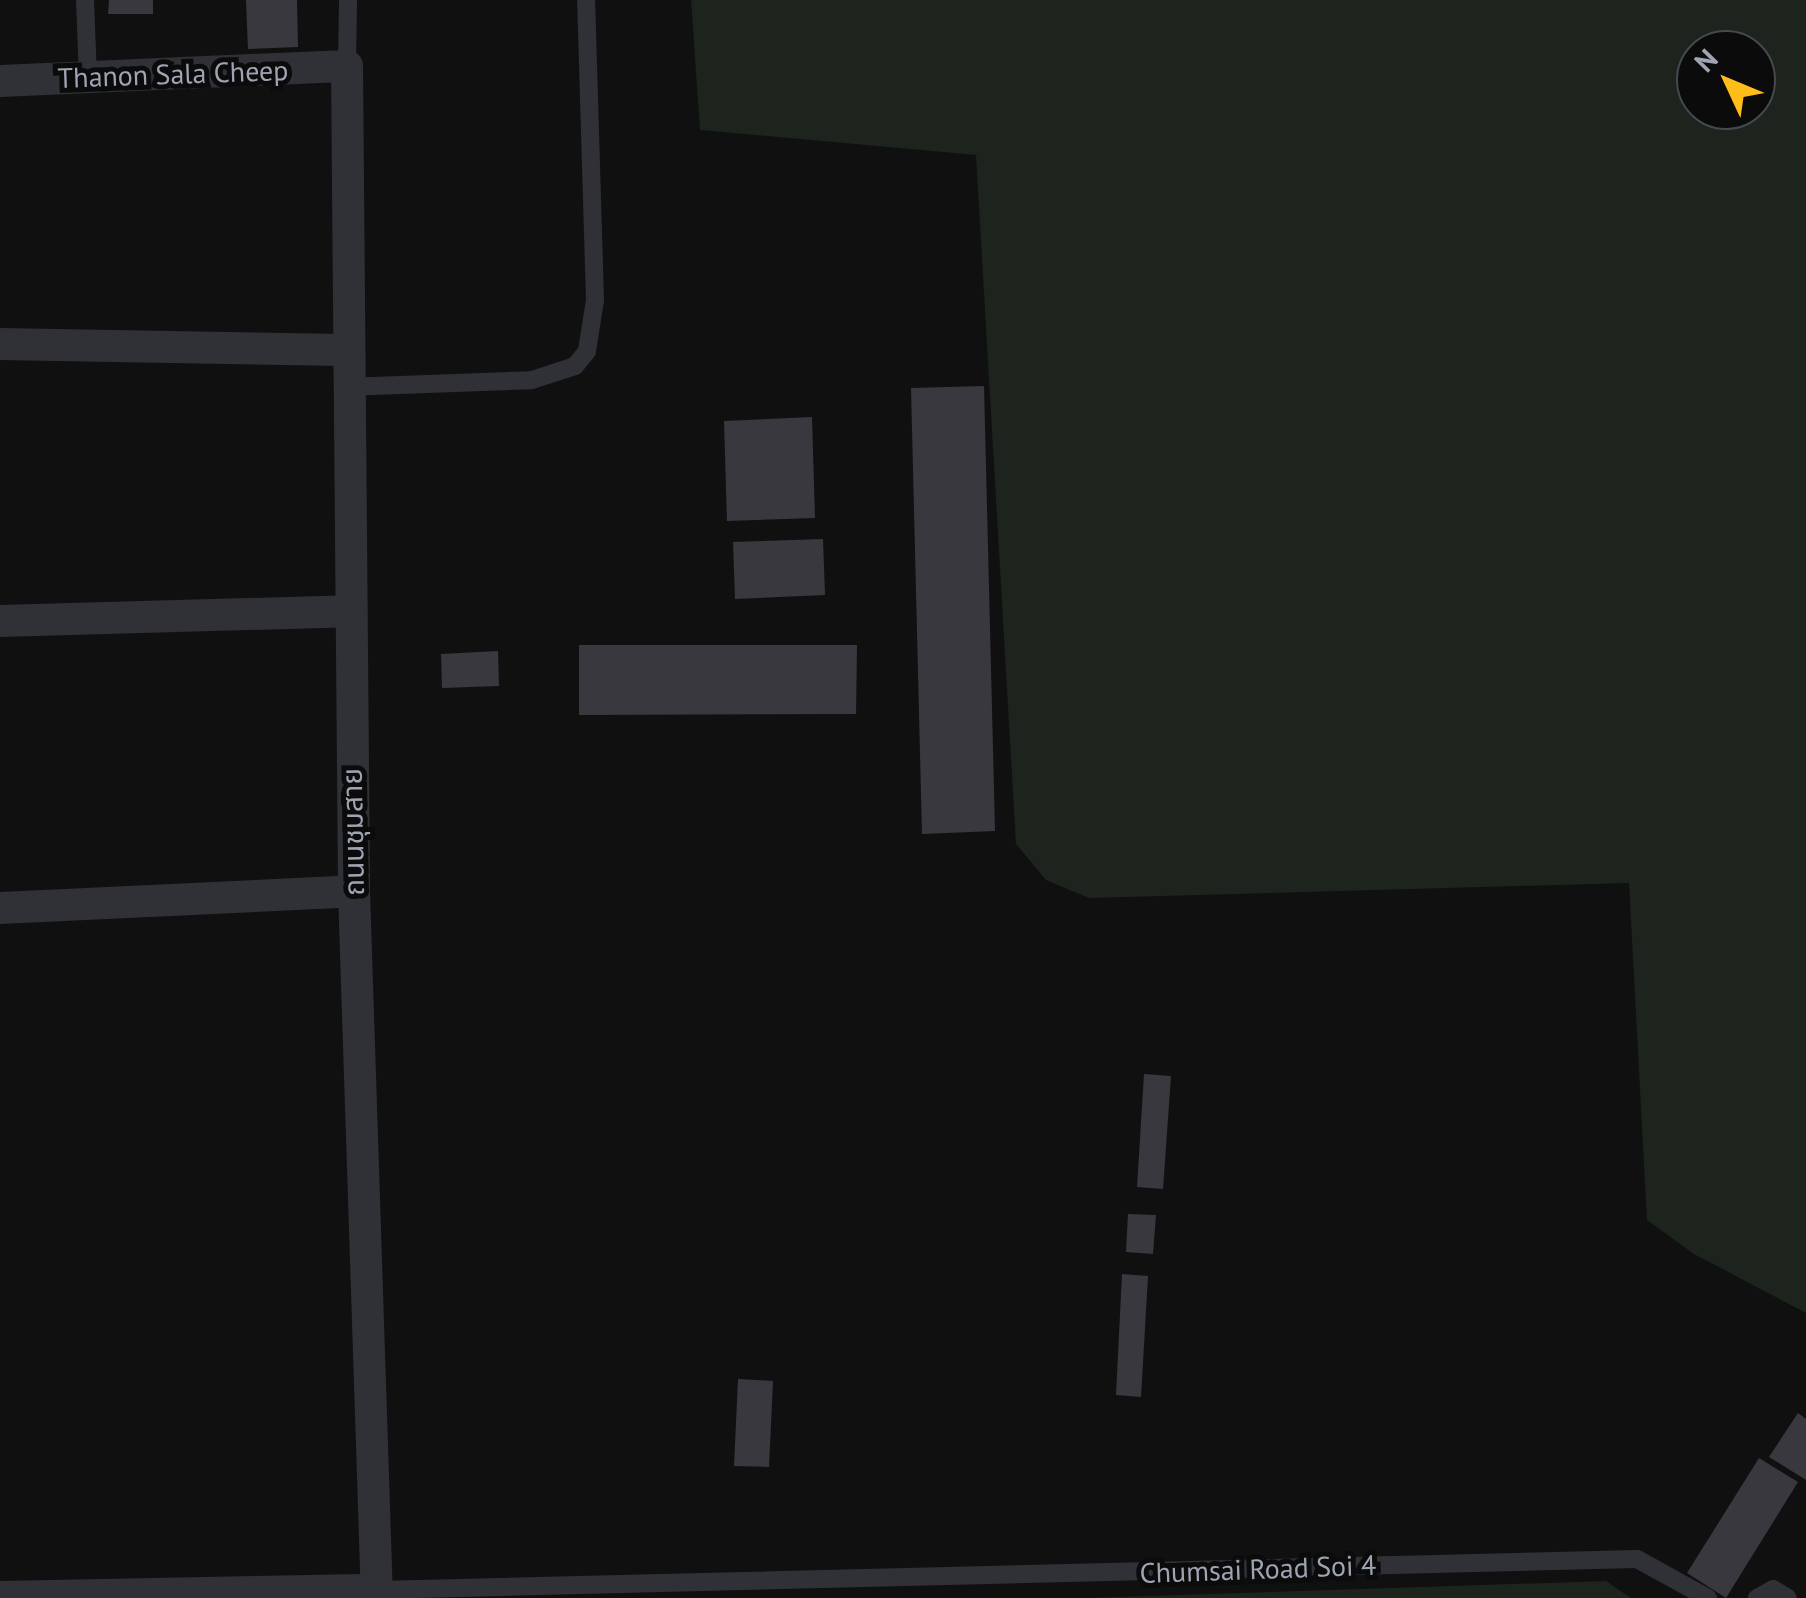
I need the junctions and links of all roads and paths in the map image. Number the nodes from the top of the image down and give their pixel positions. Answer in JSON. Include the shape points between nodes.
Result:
{"nodes":[{"id":1,"x":86,"y":0,"type":"edge"},
{"id":2,"x":348,"y":0,"type":"edge"},
{"id":3,"x":586,"y":0,"type":"edge"},
{"id":4,"x":347,"y":66,"type":"junction"},
{"id":5,"x":88,"y":77,"type":"junction"},
{"id":6,"x":0,"y":81,"type":"edge"},
{"id":7,"x":0,"y":344,"type":"edge"},
{"id":8,"x":346,"y":350,"type":"junction"},
{"id":9,"x":345,"y":387,"type":"junction"},
{"id":10,"x":349,"y":611,"type":"junction"},
{"id":11,"x":0,"y":621,"type":"edge"},
{"id":12,"x":354,"y":890,"type":"junction"},
{"id":13,"x":0,"y":908,"type":"edge"},
{"id":14,"x":377,"y":1594,"type":"edge"},
{"id":15,"x":0,"y":1597,"type":"edge"},
{"id":16,"x":1708,"y":1598,"type":"edge"},
{"id":17,"x":1758,"y":1598,"type":"edge"},
{"id":18,"x":1788,"y":1598,"type":"edge"}],
"edges":[{"from":1,"to":5,"type":"lane"},
{"from":2,"to":4,"type":"lane"},
{"from":3,"to":9,"type":"lane","via":[[595,300],[587,351],[574,366],[532,380]]},
{"from":4,"to":5,"type":"street","name":"Thanon Sala Cheep"},
{"from":4,"to":8,"type":"street","name":"ถนนชุมสาย"},
{"from":5,"to":6,"type":"street","name":"Thanon Sala Cheep"},
{"from":7,"to":8,"type":"street"},
{"from":8,"to":9,"type":"street","name":"ถนนชุมสาย"},
{"from":9,"to":10,"type":"street","name":"ถนนชุมสาย"},
{"from":10,"to":11,"type":"street"},
{"from":10,"to":12,"type":"street","name":"ถนนชุมสาย"},
{"from":12,"to":13,"type":"street"},
{"from":12,"to":14,"type":"street","name":"ถนนชุมสาย"},
{"from":14,"to":15,"type":"street"},
{"from":14,"to":16,"type":"lane","name":"Chumsai Road Soi 4","via":[[1636,1559]]},
{"from":17,"to":18,"type":"lane","via":[[1773,1588]]}]}
